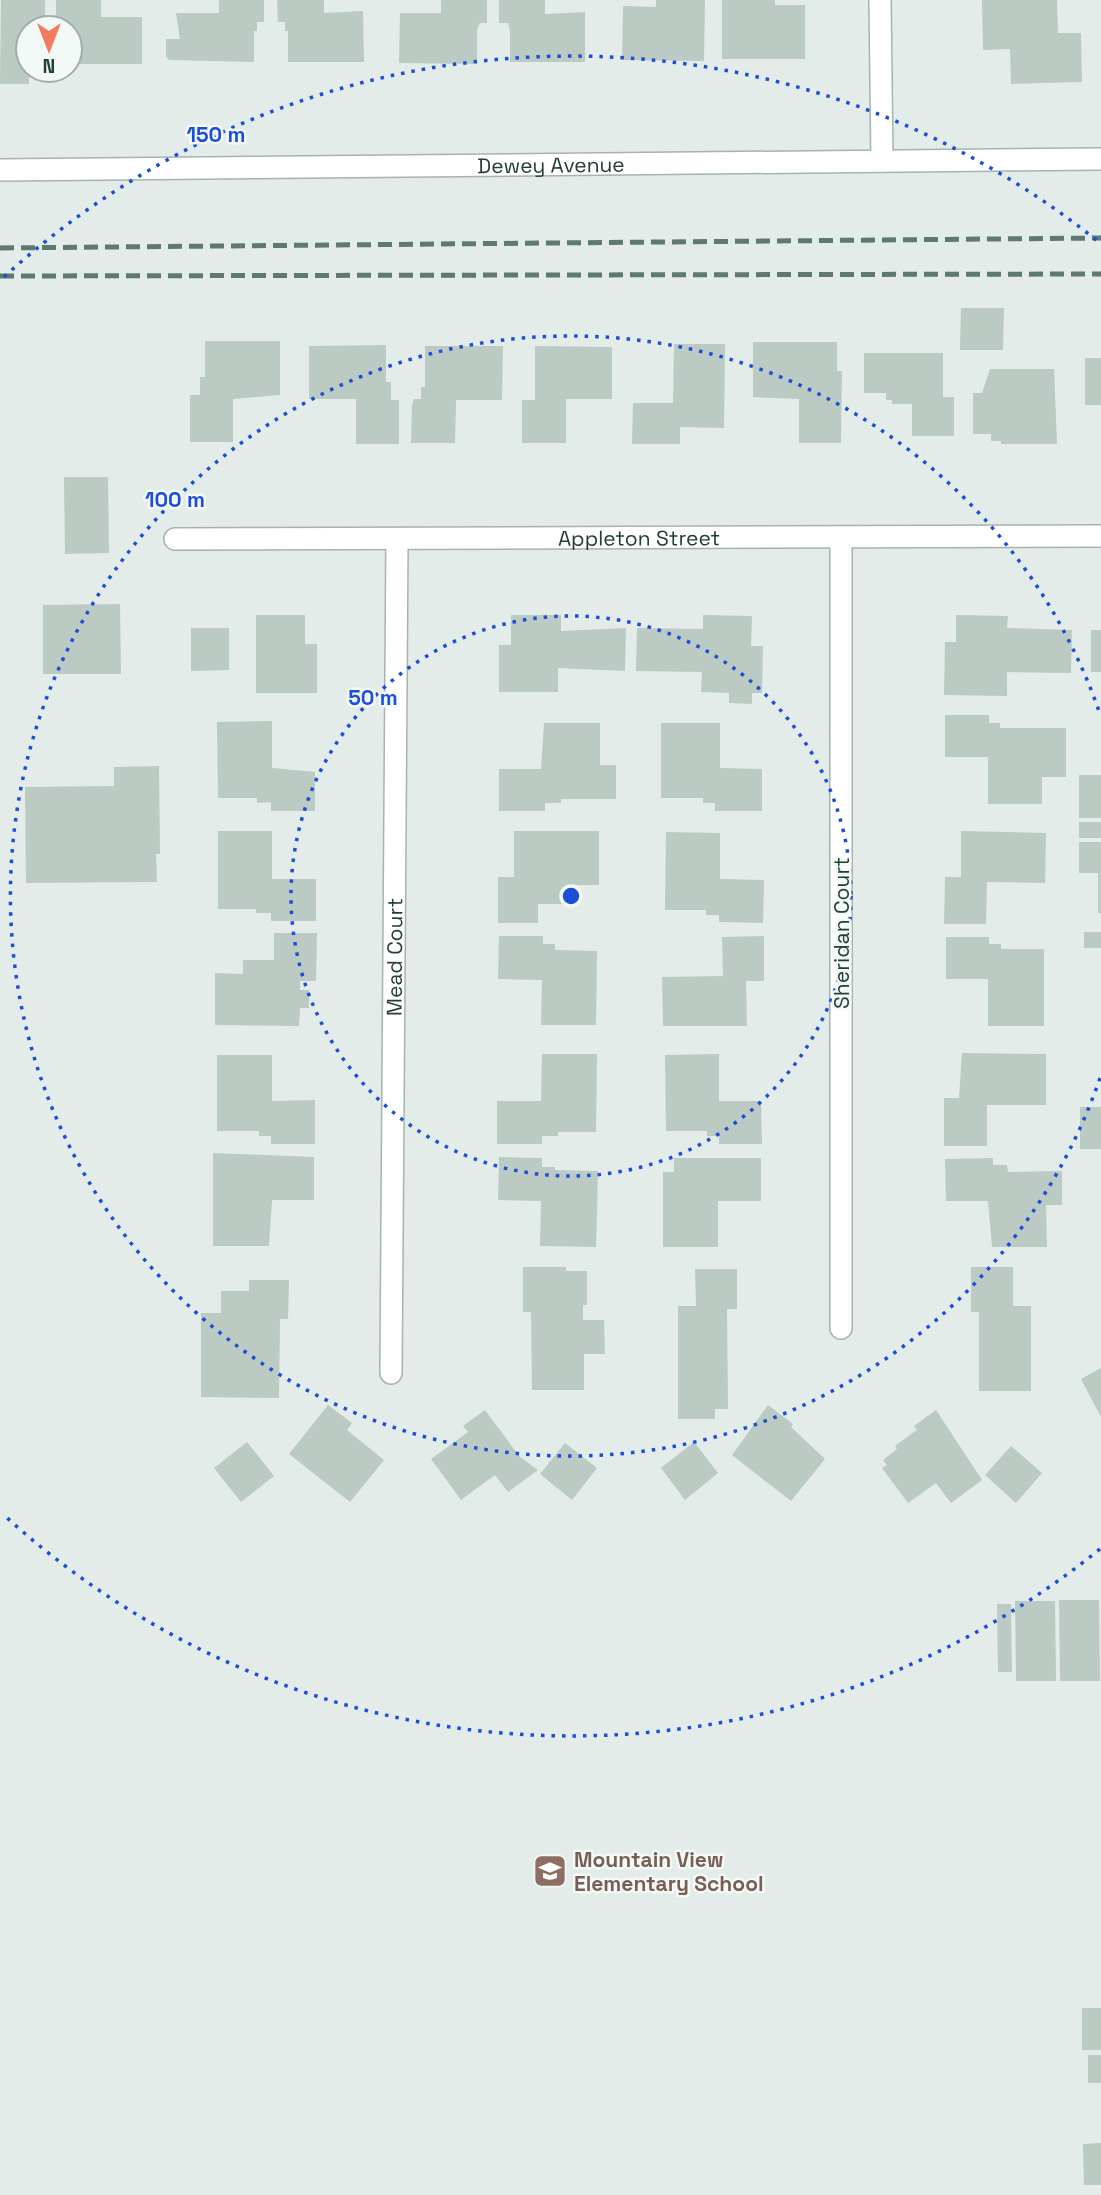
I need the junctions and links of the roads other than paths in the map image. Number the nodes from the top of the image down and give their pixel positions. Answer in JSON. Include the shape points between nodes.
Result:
{"nodes":[{"id":1,"x":880,"y":0,"type":"edge"},
{"id":2,"x":1101,"y":159,"type":"edge"},
{"id":3,"x":882,"y":161,"type":"junction"},
{"id":4,"x":0,"y":170,"type":"edge"},
{"id":5,"x":1101,"y":536,"type":"edge"},
{"id":6,"x":175,"y":539,"type":"dead end"},
{"id":7,"x":397,"y":539,"type":"junction"},
{"id":8,"x":841,"y":539,"type":"junction"},
{"id":9,"x":841,"y":1328,"type":"dead end"},
{"id":10,"x":391,"y":1373,"type":"dead end"}],
"edges":[{"from":1,"to":3,"type":"street"},
{"from":2,"to":3,"type":"street","name":"Dewey Avenue"},
{"from":3,"to":4,"type":"street","name":"Dewey Avenue"},
{"from":5,"to":8,"type":"street","name":"Appleton Street"},
{"from":6,"to":7,"type":"street","name":"Appleton Street"},
{"from":7,"to":8,"type":"street","name":"Appleton Street"},
{"from":7,"to":10,"type":"street","name":"Mead Court"},
{"from":8,"to":9,"type":"street","name":"Sheridan Court"}]}
